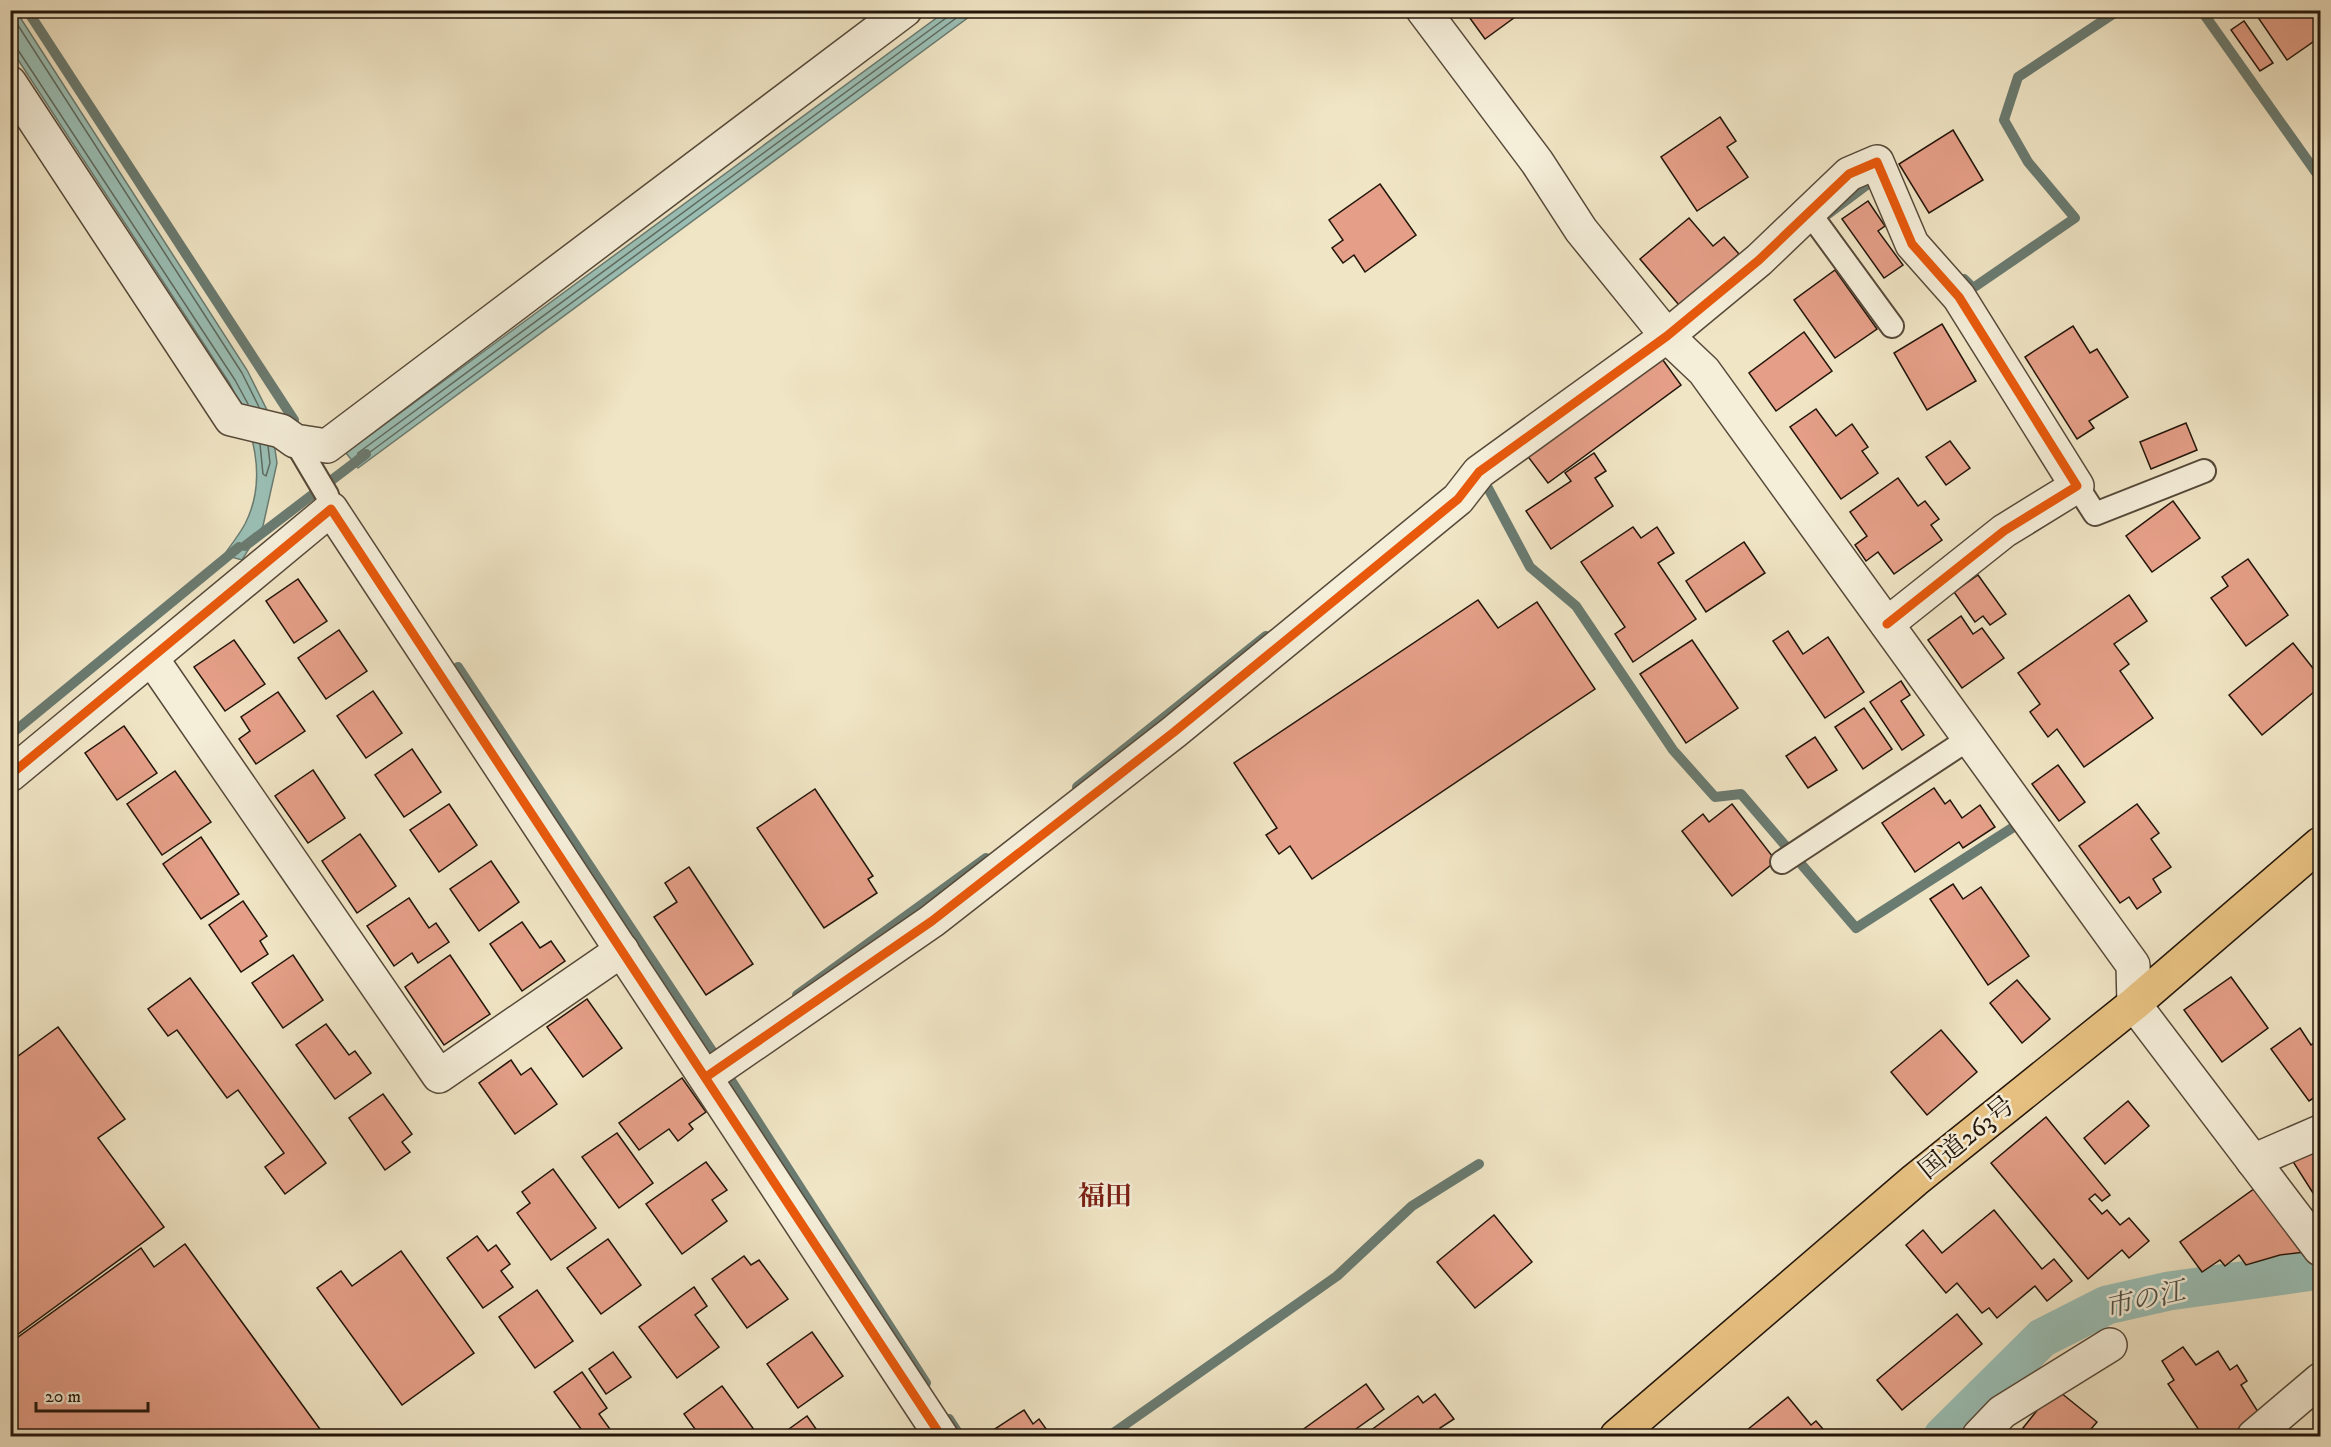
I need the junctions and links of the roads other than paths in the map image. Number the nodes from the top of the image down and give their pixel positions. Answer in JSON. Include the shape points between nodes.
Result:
{"nodes":[{"id":1,"x":905,"y":10,"type":"edge"},
{"id":2,"x":1423,"y":10,"type":"edge"},
{"id":3,"x":10,"y":83,"type":"edge"},
{"id":4,"x":1815,"y":221,"type":"junction"},
{"id":5,"x":1892,"y":326,"type":"dead end"},
{"id":6,"x":1667,"y":336,"type":"junction"},
{"id":7,"x":288,"y":436,"type":"junction"},
{"id":8,"x":2204,"y":471,"type":"dead end"},
{"id":9,"x":2077,"y":486,"type":"junction"},
{"id":10,"x":329,"y":502,"type":"junction"},
{"id":11,"x":1896,"y":616,"type":"junction"},
{"id":12,"x":152,"y":659,"type":"junction"},
{"id":13,"x":1970,"y":738,"type":"junction"},
{"id":14,"x":10,"y":775,"type":"edge"},
{"id":15,"x":2320,"y":844,"type":"edge"},
{"id":16,"x":1782,"y":862,"type":"dead end"},
{"id":17,"x":622,"y":950,"type":"junction"},
{"id":18,"x":2134,"y":1004,"type":"junction"},
{"id":19,"x":706,"y":1077,"type":"junction"},
{"id":20,"x":2320,"y":1132,"type":"edge"},
{"id":21,"x":2253,"y":1161,"type":"junction"},
{"id":22,"x":2320,"y":1249,"type":"edge"},
{"id":23,"x":2110,"y":1345,"type":"dead end"},
{"id":24,"x":2320,"y":1380,"type":"edge"},
{"id":25,"x":941,"y":1437,"type":"edge"},
{"id":26,"x":1617,"y":1437,"type":"edge"},
{"id":27,"x":1979,"y":1437,"type":"edge"},
{"id":28,"x":2254,"y":1437,"type":"edge"}],
"edges":[{"from":1,"to":7,"type":"street","via":[[327,446]]},
{"from":2,"to":6,"type":"street","via":[[1537,162],[1581,230]]},
{"from":3,"to":7,"type":"street","via":[[231,419]]},
{"from":4,"to":5,"type":"lane"},
{"from":4,"to":6,"type":"street","via":[[1759,260]]},
{"from":4,"to":9,"type":"street","via":[[1849,174],[1877,162],[1908,235],[1959,297]]},
{"from":6,"to":11,"type":"street","via":[[1704,371]]},
{"from":6,"to":19,"type":"street","via":[[1479,472],[1458,499],[1174,732],[932,921]]},
{"from":7,"to":10,"type":"lane"},
{"from":8,"to":9,"type":"lane","via":[[2094,514]]},
{"from":9,"to":11,"type":"street","via":[[2004,531]]},
{"from":10,"to":12,"type":"street"},
{"from":10,"to":17,"type":"street"},
{"from":11,"to":13,"type":"street"},
{"from":12,"to":14,"type":"street"},
{"from":12,"to":17,"type":"street","via":[[439,1076]]},
{"from":13,"to":16,"type":"lane"},
{"from":13,"to":18,"type":"street","via":[[2133,965]]},
{"from":15,"to":18,"type":"highway","name":"国道263号"},
{"from":17,"to":19,"type":"street"},
{"from":18,"to":21,"type":"street"},
{"from":18,"to":26,"type":"highway","name":"国道263号","via":[[1915,1180]]},
{"from":19,"to":25,"type":"street"},
{"from":20,"to":21,"type":"street"},
{"from":21,"to":22,"type":"street"},
{"from":23,"to":27,"type":"street","via":[[2002,1412]]},
{"from":24,"to":28,"type":"street"}]}
